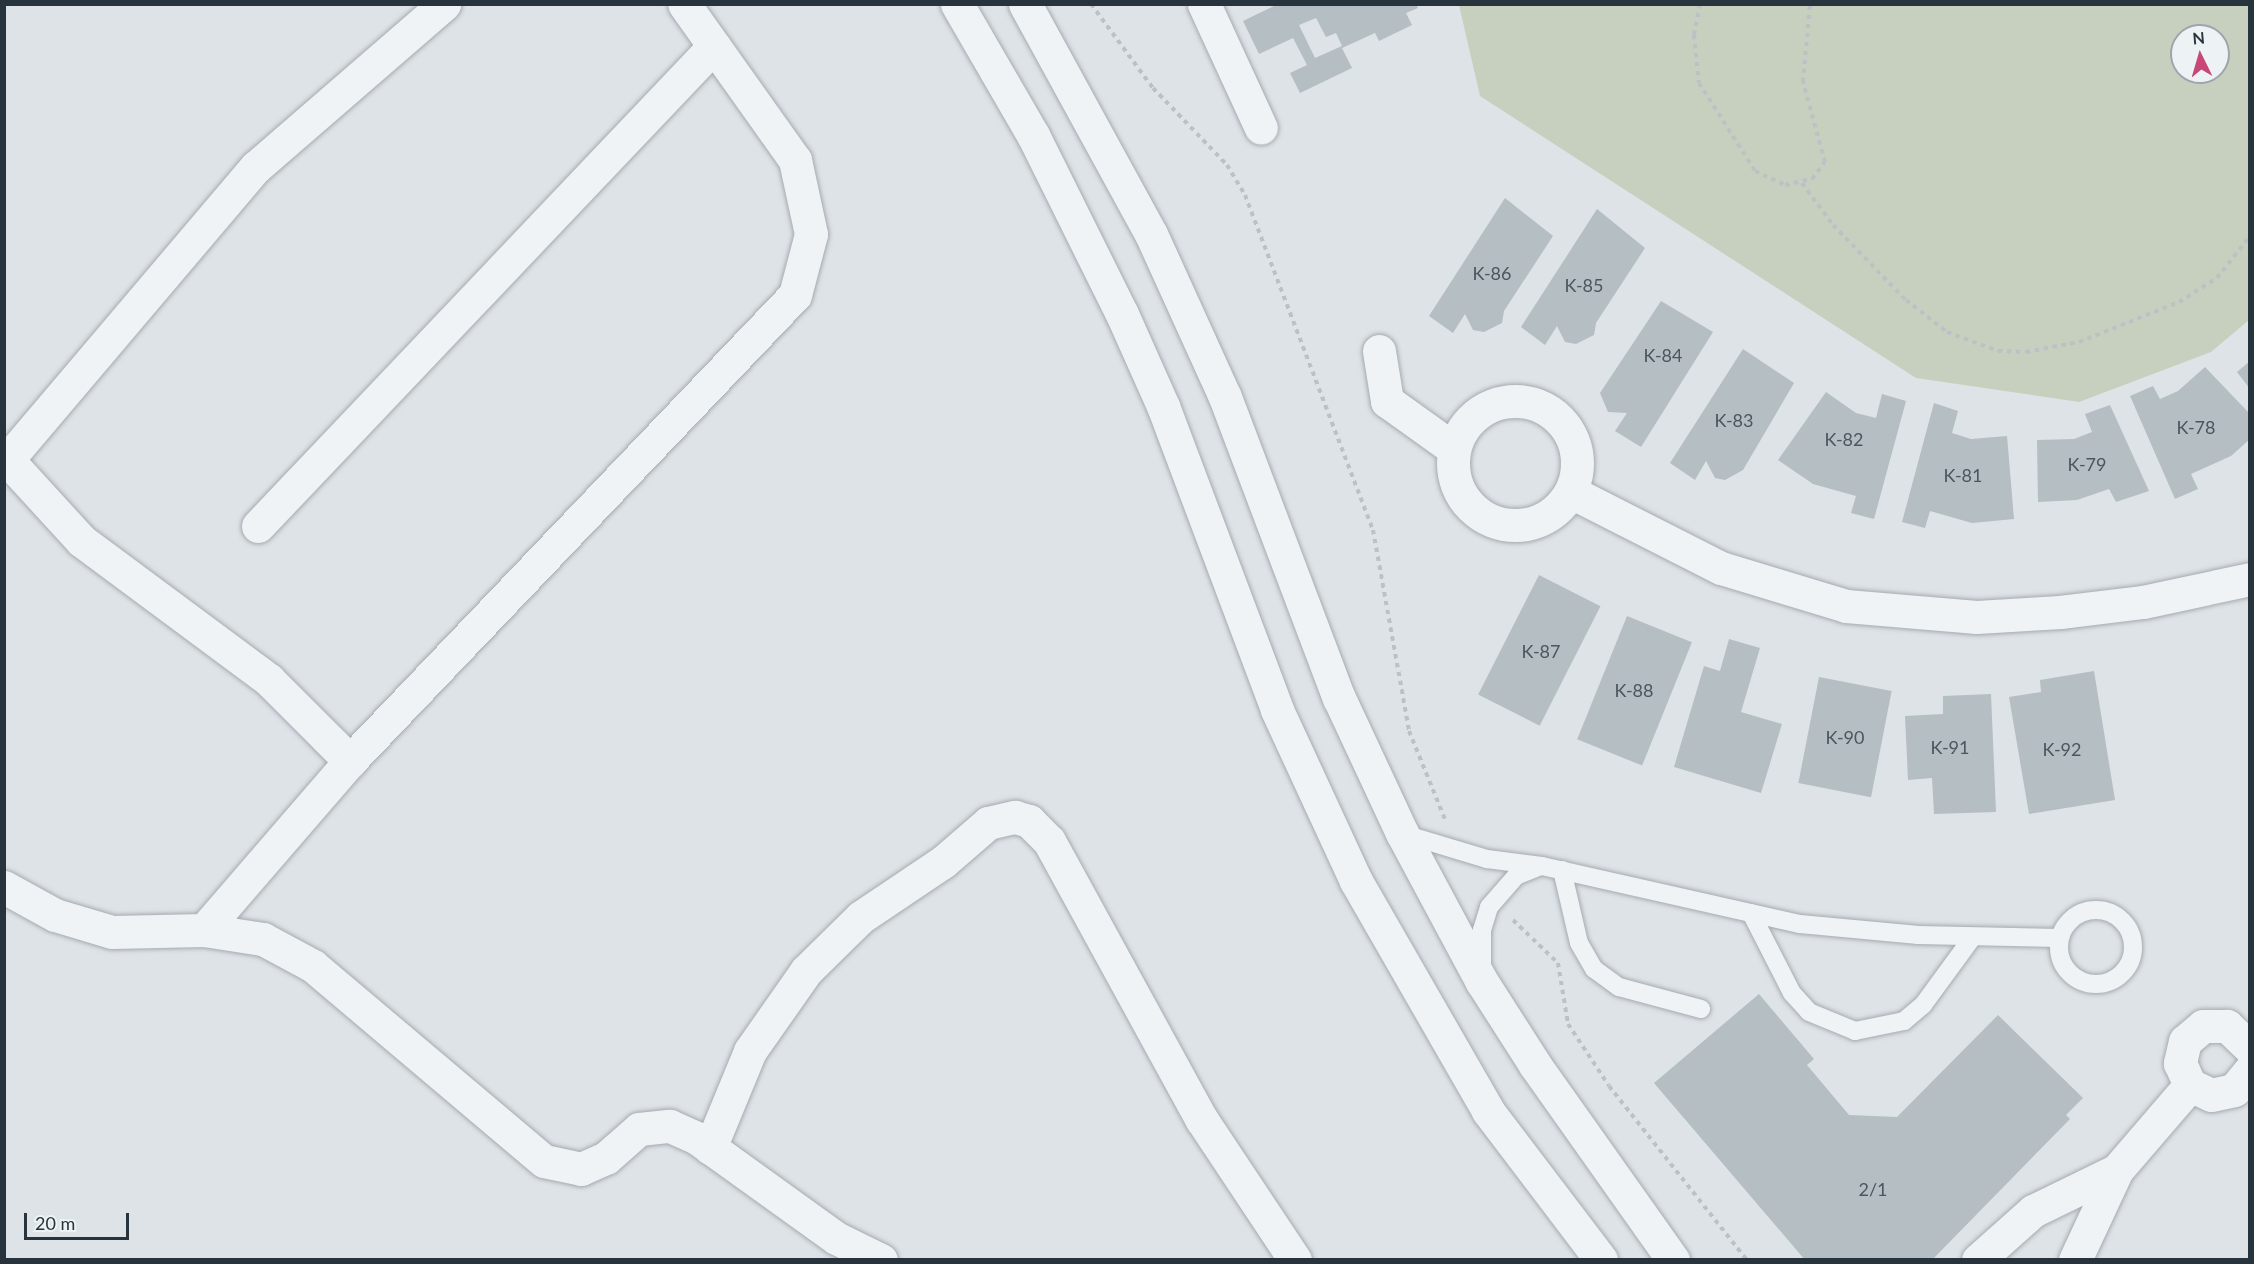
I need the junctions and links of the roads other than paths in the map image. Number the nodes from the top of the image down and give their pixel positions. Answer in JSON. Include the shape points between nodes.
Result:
{"nodes":[{"id":1,"x":444,"y":4,"type":"edge"},
{"id":2,"x":684,"y":4,"type":"edge"},
{"id":3,"x":957,"y":4,"type":"edge"},
{"id":4,"x":1025,"y":4,"type":"edge"},
{"id":5,"x":1204,"y":4,"type":"edge"},
{"id":6,"x":714,"y":46,"type":"junction"},
{"id":7,"x":1261,"y":128,"type":"dead end"},
{"id":8,"x":1379,"y":351,"type":"dead end"},
{"id":9,"x":1454,"y":449,"type":"junction"},
{"id":10,"x":6,"y":458,"type":"edge"},
{"id":11,"x":1571,"y":492,"type":"junction"},
{"id":12,"x":258,"y":526,"type":"dead end"},
{"id":13,"x":2250,"y":579,"type":"edge"},
{"id":14,"x":350,"y":761,"type":"junction"},
{"id":15,"x":1402,"y":833,"type":"junction"},
{"id":16,"x":1542,"y":866,"type":"junction"},
{"id":17,"x":1562,"y":870,"type":"junction"},
{"id":18,"x":4,"y":887,"type":"edge"},
{"id":19,"x":1751,"y":913,"type":"junction"},
{"id":20,"x":204,"y":930,"type":"junction"},
{"id":21,"x":1972,"y":938,"type":"junction"},
{"id":22,"x":2060,"y":938,"type":"junction"},
{"id":23,"x":1482,"y":982,"type":"junction"},
{"id":24,"x":1701,"y":1009,"type":"dead end"},
{"id":25,"x":2246,"y":1031,"type":"edge"},
{"id":26,"x":2247,"y":1081,"type":"edge"},
{"id":27,"x":2190,"y":1085,"type":"junction"},
{"id":28,"x":710,"y":1148,"type":"junction"},
{"id":29,"x":2117,"y":1170,"type":"junction"},
{"id":30,"x":1986,"y":1257,"type":"edge"},
{"id":31,"x":881,"y":1260,"type":"edge"},
{"id":32,"x":1295,"y":1260,"type":"edge"},
{"id":33,"x":1601,"y":1260,"type":"edge"},
{"id":34,"x":1673,"y":1260,"type":"edge"},
{"id":35,"x":2075,"y":1260,"type":"edge"}],
"edges":[{"from":1,"to":10,"type":"street","via":[[256,167]]},
{"from":2,"to":6,"type":"street"},
{"from":3,"to":33,"type":"street","via":[[1033,135],[1126,324],[1163,406],[1277,710],[1356,881],[1488,1112]]},
{"from":4,"to":15,"type":"street","via":[[1176,289],[1225,397],[1339,698]]},
{"from":5,"to":7,"type":"street"},
{"from":6,"to":12,"type":"street"},
{"from":6,"to":14,"type":"street","via":[[782,139],[804,184],[810,234],[795,295]]},
{"from":8,"to":9,"type":"street","via":[[1387,401]]},
{"from":9,"to":11,"type":"street","via":[[1452,467],[1465,501],[1494,522],[1529,524],[1561,506]]},
{"from":9,"to":11,"type":"street","via":[[1471,419],[1485,408],[1502,401],[1537,404],[1553,412],[1574,440],[1578,457]]},
{"from":10,"to":14,"type":"street","via":[[82,541],[269,680]]},
{"from":11,"to":13,"type":"street","via":[[1721,568],[1846,606],[1977,617],[2060,612],[2143,602]]},
{"from":14,"to":20,"type":"street"},
{"from":15,"to":16,"type":"lane","via":[[1468,853]]},
{"from":15,"to":23,"type":"street"},
{"from":16,"to":17,"type":"lane"},
{"from":16,"to":23,"type":"lane","via":[[1516,876],[1495,897],[1482,930]]},
{"from":17,"to":19,"type":"lane"},
{"from":17,"to":24,"type":"lane","via":[[1579,943],[1594,969],[1619,987]]},
{"from":18,"to":20,"type":"street","via":[[55,915],[112,932]]},
{"from":19,"to":21,"type":"lane","via":[[1858,931]]},
{"from":19,"to":21,"type":"lane","via":[[1792,993],[1809,1012],[1855,1031],[1880,1030],[1910,1015]]},
{"from":20,"to":28,"type":"street","via":[[263,939],[313,966],[555,1166],[594,1164],[639,1129],[654,1125],[684,1130]]},
{"from":21,"to":22,"type":"lane"},
{"from":22,"to":22,"type":"lane","via":[[2064,967],[2086,983],[2115,979],[2133,957],[2129,928],[2105,911],[2077,915]]},
{"from":23,"to":34,"type":"street"},
{"from":25,"to":27,"type":"street","via":[[2215,1024],[2193,1032],[2180,1063]]},
{"from":26,"to":27,"type":"street","via":[[2223,1095]]},
{"from":27,"to":29,"type":"street"},
{"from":28,"to":31,"type":"street","via":[[836,1238]]},
{"from":28,"to":32,"type":"street","via":[[750,1051],[806,971],[861,916],[944,862],[988,823],[1016,817],[1029,821],[1049,841],[1202,1120]]},
{"from":29,"to":30,"type":"street","via":[[2033,1211]]},
{"from":29,"to":35,"type":"street"}]}
